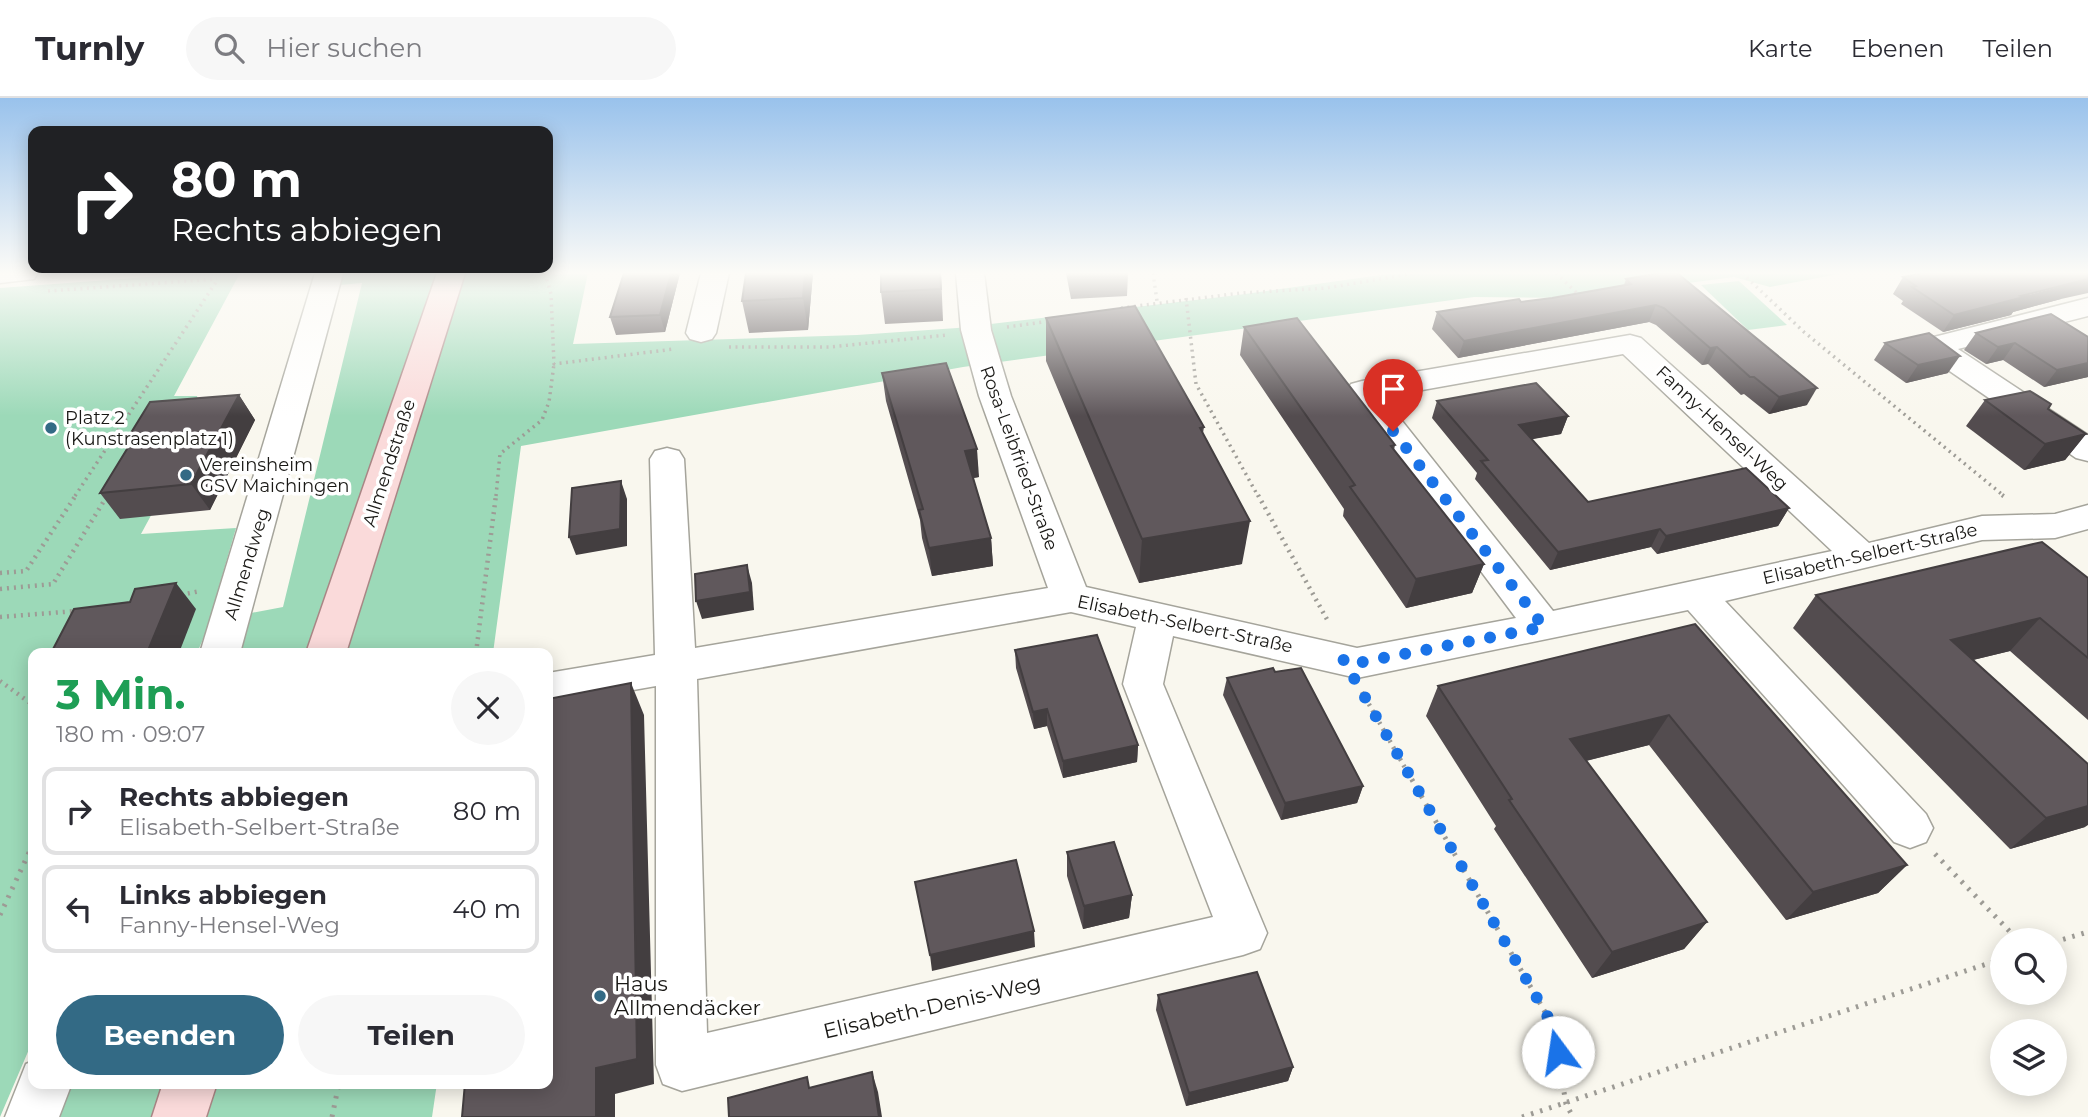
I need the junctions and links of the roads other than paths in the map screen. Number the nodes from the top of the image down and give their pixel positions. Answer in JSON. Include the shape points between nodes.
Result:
{"nodes":[{"id":1,"x":315,"y":321,"type":"edge"},
{"id":2,"x":435,"y":321,"type":"edge"},
{"id":3,"x":704,"y":321,"type":"edge"},
{"id":4,"x":975,"y":321,"type":"edge"},
{"id":5,"x":2034,"y":321,"type":"edge"},
{"id":6,"x":701,"y":333,"type":"dead end"},
{"id":7,"x":2088,"y":450,"type":"edge"},
{"id":8,"x":667,"y":459,"type":"dead end"},
{"id":9,"x":2088,"y":517,"type":"edge"},
{"id":10,"x":1862,"y":558,"type":"junction"},
{"id":11,"x":1695,"y":593,"type":"junction"},
{"id":12,"x":1071,"y":598,"type":"junction"},
{"id":13,"x":1157,"y":618,"type":"junction"},
{"id":14,"x":1544,"y":627,"type":"junction"},
{"id":15,"x":221,"y":648,"type":"edge"},
{"id":16,"x":328,"y":648,"type":"edge"},
{"id":17,"x":676,"y":667,"type":"junction"},
{"id":18,"x":553,"y":687,"type":"edge"},
{"id":19,"x":1910,"y":828,"type":"road end"},
{"id":20,"x":44,"y":1089,"type":"edge"},
{"id":21,"x":188,"y":1089,"type":"edge"},
{"id":22,"x":32,"y":1117,"type":"edge"},
{"id":23,"x":179,"y":1117,"type":"edge"}],
"edges":[{"from":1,"to":15,"type":"street","name":"Allmendweg"},
{"from":2,"to":16,"type":"main road","name":"Allmendstraße"},
{"from":3,"to":6,"type":"street"},
{"from":4,"to":12,"type":"street","name":"Rosa-Leibfried-Straße","via":[[995,396]]},
{"from":5,"to":7,"type":"street","via":[[1934,346]]},
{"from":8,"to":17,"type":"street"},
{"from":9,"to":10,"type":"street","name":"Elisabeth-Selbert-Straße","via":[[2055,526],[1982,528]]},
{"from":10,"to":11,"type":"street","name":"Elisabeth-Selbert-Straße"},
{"from":10,"to":14,"type":"street","name":"Fanny-Hensel-Weg","via":[[1630,344],[1362,391]]},
{"from":11,"to":14,"type":"street","name":"Elisabeth-Selbert-Straße"},
{"from":11,"to":19,"type":"street"},
{"from":12,"to":13,"type":"street","name":"Elisabeth-Selbert-Straße"},
{"from":12,"to":17,"type":"street","name":"Elisabeth-Selbert-Straße"},
{"from":13,"to":14,"type":"street","name":"Elisabeth-Selbert-Straße","via":[[1357,663]]},
{"from":13,"to":17,"type":"street","name":"Elisabeth-Denis-Weg","via":[[1143,684],[1243,933],[682,1065]]},
{"from":17,"to":18,"type":"street","name":"Elisabeth-Selbert-Straße"},
{"from":20,"to":22,"type":"street"},
{"from":21,"to":23,"type":"main road"}]}
